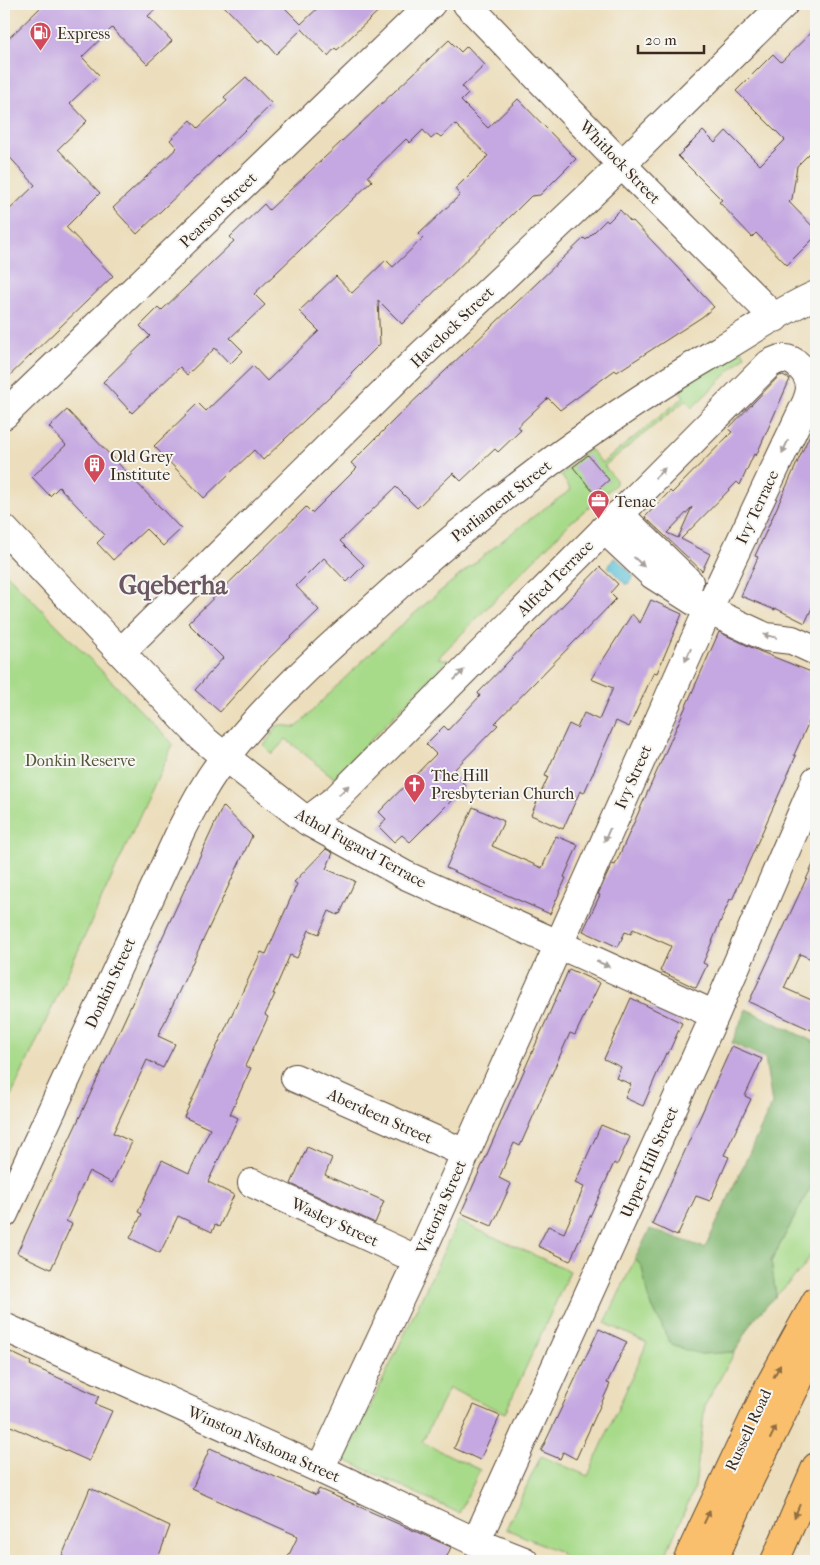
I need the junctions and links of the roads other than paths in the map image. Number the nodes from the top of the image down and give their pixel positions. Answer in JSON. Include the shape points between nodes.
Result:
{"nodes":[{"id":1,"x":431,"y":4,"type":"edge"},
{"id":2,"x":467,"y":4,"type":"edge"},
{"id":3,"x":784,"y":4,"type":"edge"},
{"id":4,"x":622,"y":165,"type":"junction"},
{"id":5,"x":813,"y":295,"type":"edge"},
{"id":6,"x":775,"y":318,"type":"junction"},
{"id":7,"x":806,"y":403,"type":"joint"},
{"id":8,"x":4,"y":415,"type":"edge"},
{"id":9,"x":611,"y":521,"type":"junction"},
{"id":10,"x":4,"y":529,"type":"edge"},
{"id":11,"x":711,"y":604,"type":"junction"},
{"id":12,"x":122,"y":651,"type":"junction"},
{"id":13,"x":816,"y":651,"type":"edge"},
{"id":14,"x":224,"y":757,"type":"junction"},
{"id":15,"x":816,"y":780,"type":"edge"},
{"id":16,"x":307,"y":821,"type":"junction"},
{"id":17,"x":559,"y":943,"type":"junction"},
{"id":18,"x":715,"y":1016,"type":"junction"},
{"id":19,"x":295,"y":1078,"type":"dead end"},
{"id":20,"x":465,"y":1153,"type":"junction"},
{"id":21,"x":252,"y":1183,"type":"dead end"},
{"id":22,"x":4,"y":1214,"type":"edge"},
{"id":23,"x":418,"y":1260,"type":"junction"},
{"id":24,"x":816,"y":1301,"type":"edge"},
{"id":25,"x":4,"y":1327,"type":"edge"},
{"id":26,"x":816,"y":1345,"type":"edge"},
{"id":27,"x":816,"y":1385,"type":"edge"},
{"id":28,"x":816,"y":1466,"type":"edge"},
{"id":29,"x":320,"y":1469,"type":"junction"},
{"id":30,"x":759,"y":1480,"type":"junction"},
{"id":31,"x":476,"y":1542,"type":"junction"},
{"id":32,"x":524,"y":1561,"type":"edge"},
{"id":33,"x":687,"y":1561,"type":"edge"},
{"id":34,"x":712,"y":1561,"type":"edge"},
{"id":35,"x":733,"y":1561,"type":"edge"},
{"id":36,"x":775,"y":1561,"type":"edge"}],
"edges":[{"from":1,"to":8,"type":"street","name":"Pearson Street"},
{"from":2,"to":4,"type":"street","name":"Whitlock Street"},
{"from":3,"to":4,"type":"street","name":"Havelock Street"},
{"from":4,"to":6,"type":"street","name":"Whitlock Street"},
{"from":4,"to":12,"type":"street","name":"Havelock Street","via":[[418,359]]},
{"from":5,"to":6,"type":"street","name":"Parliament Street"},
{"from":6,"to":14,"type":"street","name":"Parliament Street","via":[[680,373],[587,434],[413,571],[319,656]]},
{"from":9,"to":7,"type":"street","name":"Alfred Terrace","one_way":true,"via":[[769,364],[780,359],[799,365],[810,387]]},
{"from":7,"to":11,"type":"street","name":"Ivy Terrace","one_way":true},
{"from":9,"to":11,"type":"street","one_way":true,"via":[[653,575]]},
{"from":16,"to":9,"type":"street","name":"Alfred Terrace","one_way":true,"via":[[336,799]]},
{"from":10,"to":12,"type":"street","name":"Athol Fugard Terrace"},
{"from":13,"to":11,"type":"street","one_way":true,"via":[[792,640],[766,636]]},
{"from":11,"to":17,"type":"street","name":"Ivy Street","one_way":true},
{"from":12,"to":14,"type":"street","name":"Athol Fugard Terrace","via":[[202,738]]},
{"from":14,"to":16,"type":"street","name":"Athol Fugard Terrace"},
{"from":14,"to":22,"type":"street","name":"Donkin Street","via":[[182,828]]},
{"from":15,"to":18,"type":"street","name":"Upper Hill Street"},
{"from":16,"to":17,"type":"street","name":"Athol Fugard Terrace","via":[[405,875]]},
{"from":17,"to":18,"type":"street","name":"Athol Fugard Terrace","one_way":true},
{"from":17,"to":20,"type":"street","name":"Victoria Street"},
{"from":18,"to":31,"type":"street","name":"Upper Hill Street"},
{"from":19,"to":20,"type":"street","name":"Aberdeen Street"},
{"from":20,"to":23,"type":"street","name":"Victoria Street"},
{"from":21,"to":23,"type":"street","name":"Wasley Street"},
{"from":23,"to":29,"type":"street","name":"Victoria Street"},
{"from":33,"to":24,"type":"main road","name":"Russell Road","one_way":true,"via":[[768,1388]]},
{"from":25,"to":29,"type":"street","name":"Winston Ntshona Street"},
{"from":30,"to":26,"type":"main road","one_way":true},
{"from":27,"to":30,"type":"main road"},
{"from":28,"to":36,"type":"main road","one_way":true},
{"from":29,"to":31,"type":"street","name":"Winston Ntshona Street"},
{"from":30,"to":34,"type":"main road"},
{"from":30,"to":35,"type":"main road"},
{"from":31,"to":32,"type":"street","name":"Winston Ntshona Street"}]}
